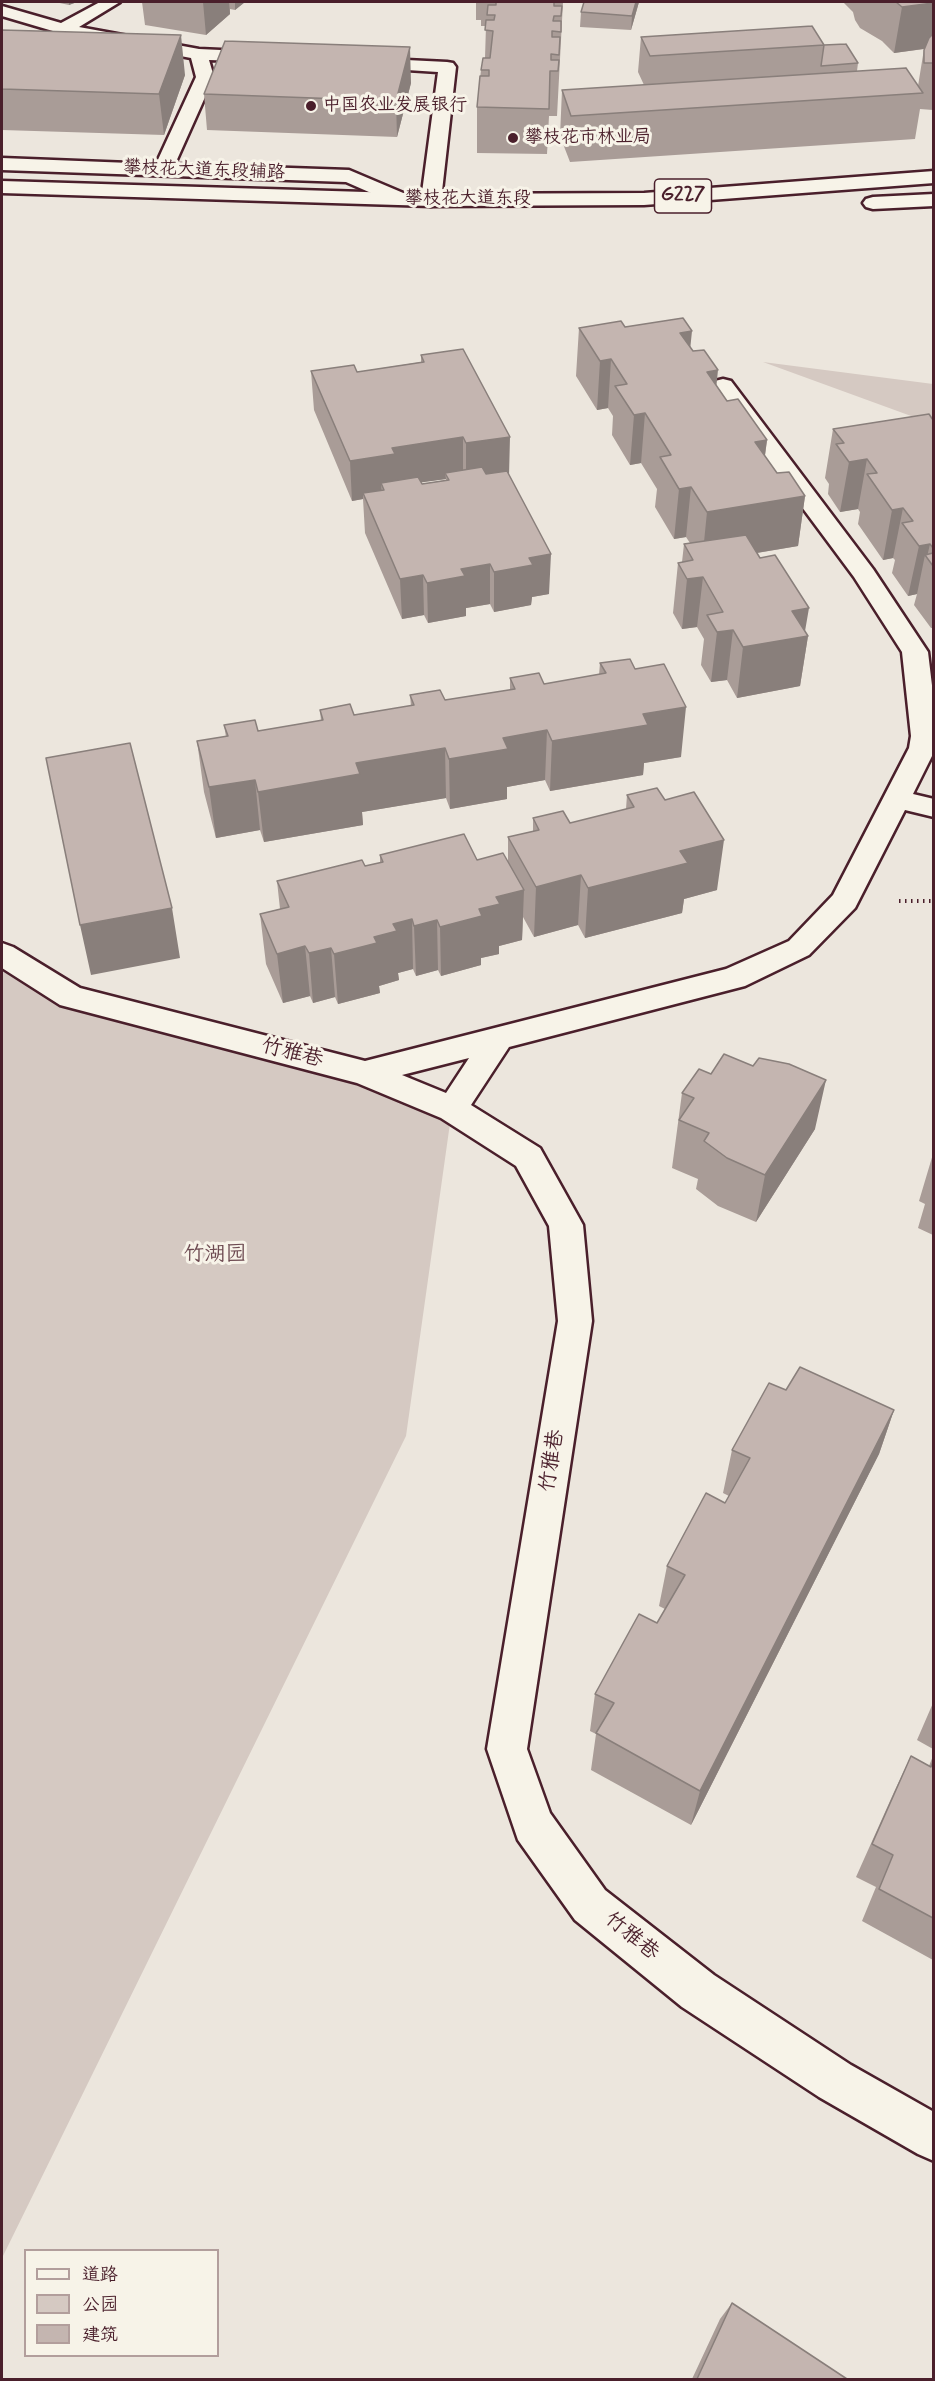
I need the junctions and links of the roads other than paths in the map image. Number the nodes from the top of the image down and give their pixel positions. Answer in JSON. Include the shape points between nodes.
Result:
{"nodes":[{"id":1,"x":112,"y":2,"type":"edge"},
{"id":2,"x":2,"y":11,"type":"edge"},
{"id":3,"x":63,"y":29,"type":"junction"},
{"id":4,"x":199,"y":54,"type":"junction"},
{"id":5,"x":281,"y":58,"type":"edge"},
{"id":6,"x":352,"y":62,"type":"edge"},
{"id":7,"x":2,"y":164,"type":"edge"},
{"id":8,"x":163,"y":170,"type":"junction"},
{"id":9,"x":933,"y":177,"type":"edge"},
{"id":10,"x":2,"y":187,"type":"edge"},
{"id":11,"x":401,"y":199,"type":"junction"},
{"id":12,"x":431,"y":200,"type":"junction"},
{"id":13,"x":933,"y":200,"type":"edge"},
{"id":14,"x":2,"y":201,"type":"edge"},
{"id":15,"x":851,"y":204,"type":"dead end"},
{"id":16,"x":769,"y":208,"type":"dead end"},
{"id":17,"x":723,"y":386,"type":"dead end"},
{"id":18,"x":897,"y":799,"type":"junction"},
{"id":19,"x":933,"y":808,"type":"edge"},
{"id":20,"x":2,"y":954,"type":"edge"},
{"id":21,"x":498,"y":1039,"type":"junction"},
{"id":22,"x":365,"y":1073,"type":"junction"},
{"id":23,"x":452,"y":1109,"type":"junction"},
{"id":24,"x":933,"y":2139,"type":"edge"}],
"edges":[{"from":1,"to":3,"type":"main road"},
{"from":2,"to":3,"type":"main road"},
{"from":3,"to":4,"type":"main road"},
{"from":4,"to":5,"type":"main road"},
{"from":4,"to":8,"type":"main road","via":[[205,77]]},
{"from":6,"to":12,"type":"main road","via":[[447,67]]},
{"from":7,"to":8,"type":"main road","name":"攀枝花大道东段辅路"},
{"from":8,"to":11,"type":"main road","name":"攀枝花大道东段辅路","via":[[348,176]]},
{"from":9,"to":12,"type":"main road","name":"攀枝花大道东段","number":"G227","via":[[644,199]]},
{"from":10,"to":11,"type":"main road","name":"攀枝花大道东段","number":"G227"},
{"from":11,"to":12,"type":"main road","name":"攀枝花大道东段","number":"G227"},
{"from":13,"to":15,"type":"main road"},
{"from":14,"to":16,"type":"main road","name":"攀枝花大道东段","number":"G227","via":[[462,217],[640,215]]},
{"from":17,"to":18,"type":"main road","via":[[864,574],[915,652],[924,736]]},
{"from":18,"to":19,"type":"main road"},
{"from":18,"to":21,"type":"main road","via":[[845,901],[799,948],[734,978]]},
{"from":20,"to":22,"type":"main road","name":"竹雅巷","via":[[70,997]]},
{"from":21,"to":22,"type":"main road"},
{"from":21,"to":23,"type":"main road"},
{"from":22,"to":23,"type":"main road","name":"竹雅巷"},
{"from":23,"to":24,"type":"main road","name":"竹雅巷","via":[[528,1157],[566,1225],[575,1321],[507,1749],[533,1826],[590,1905],[698,1991]]}]}
